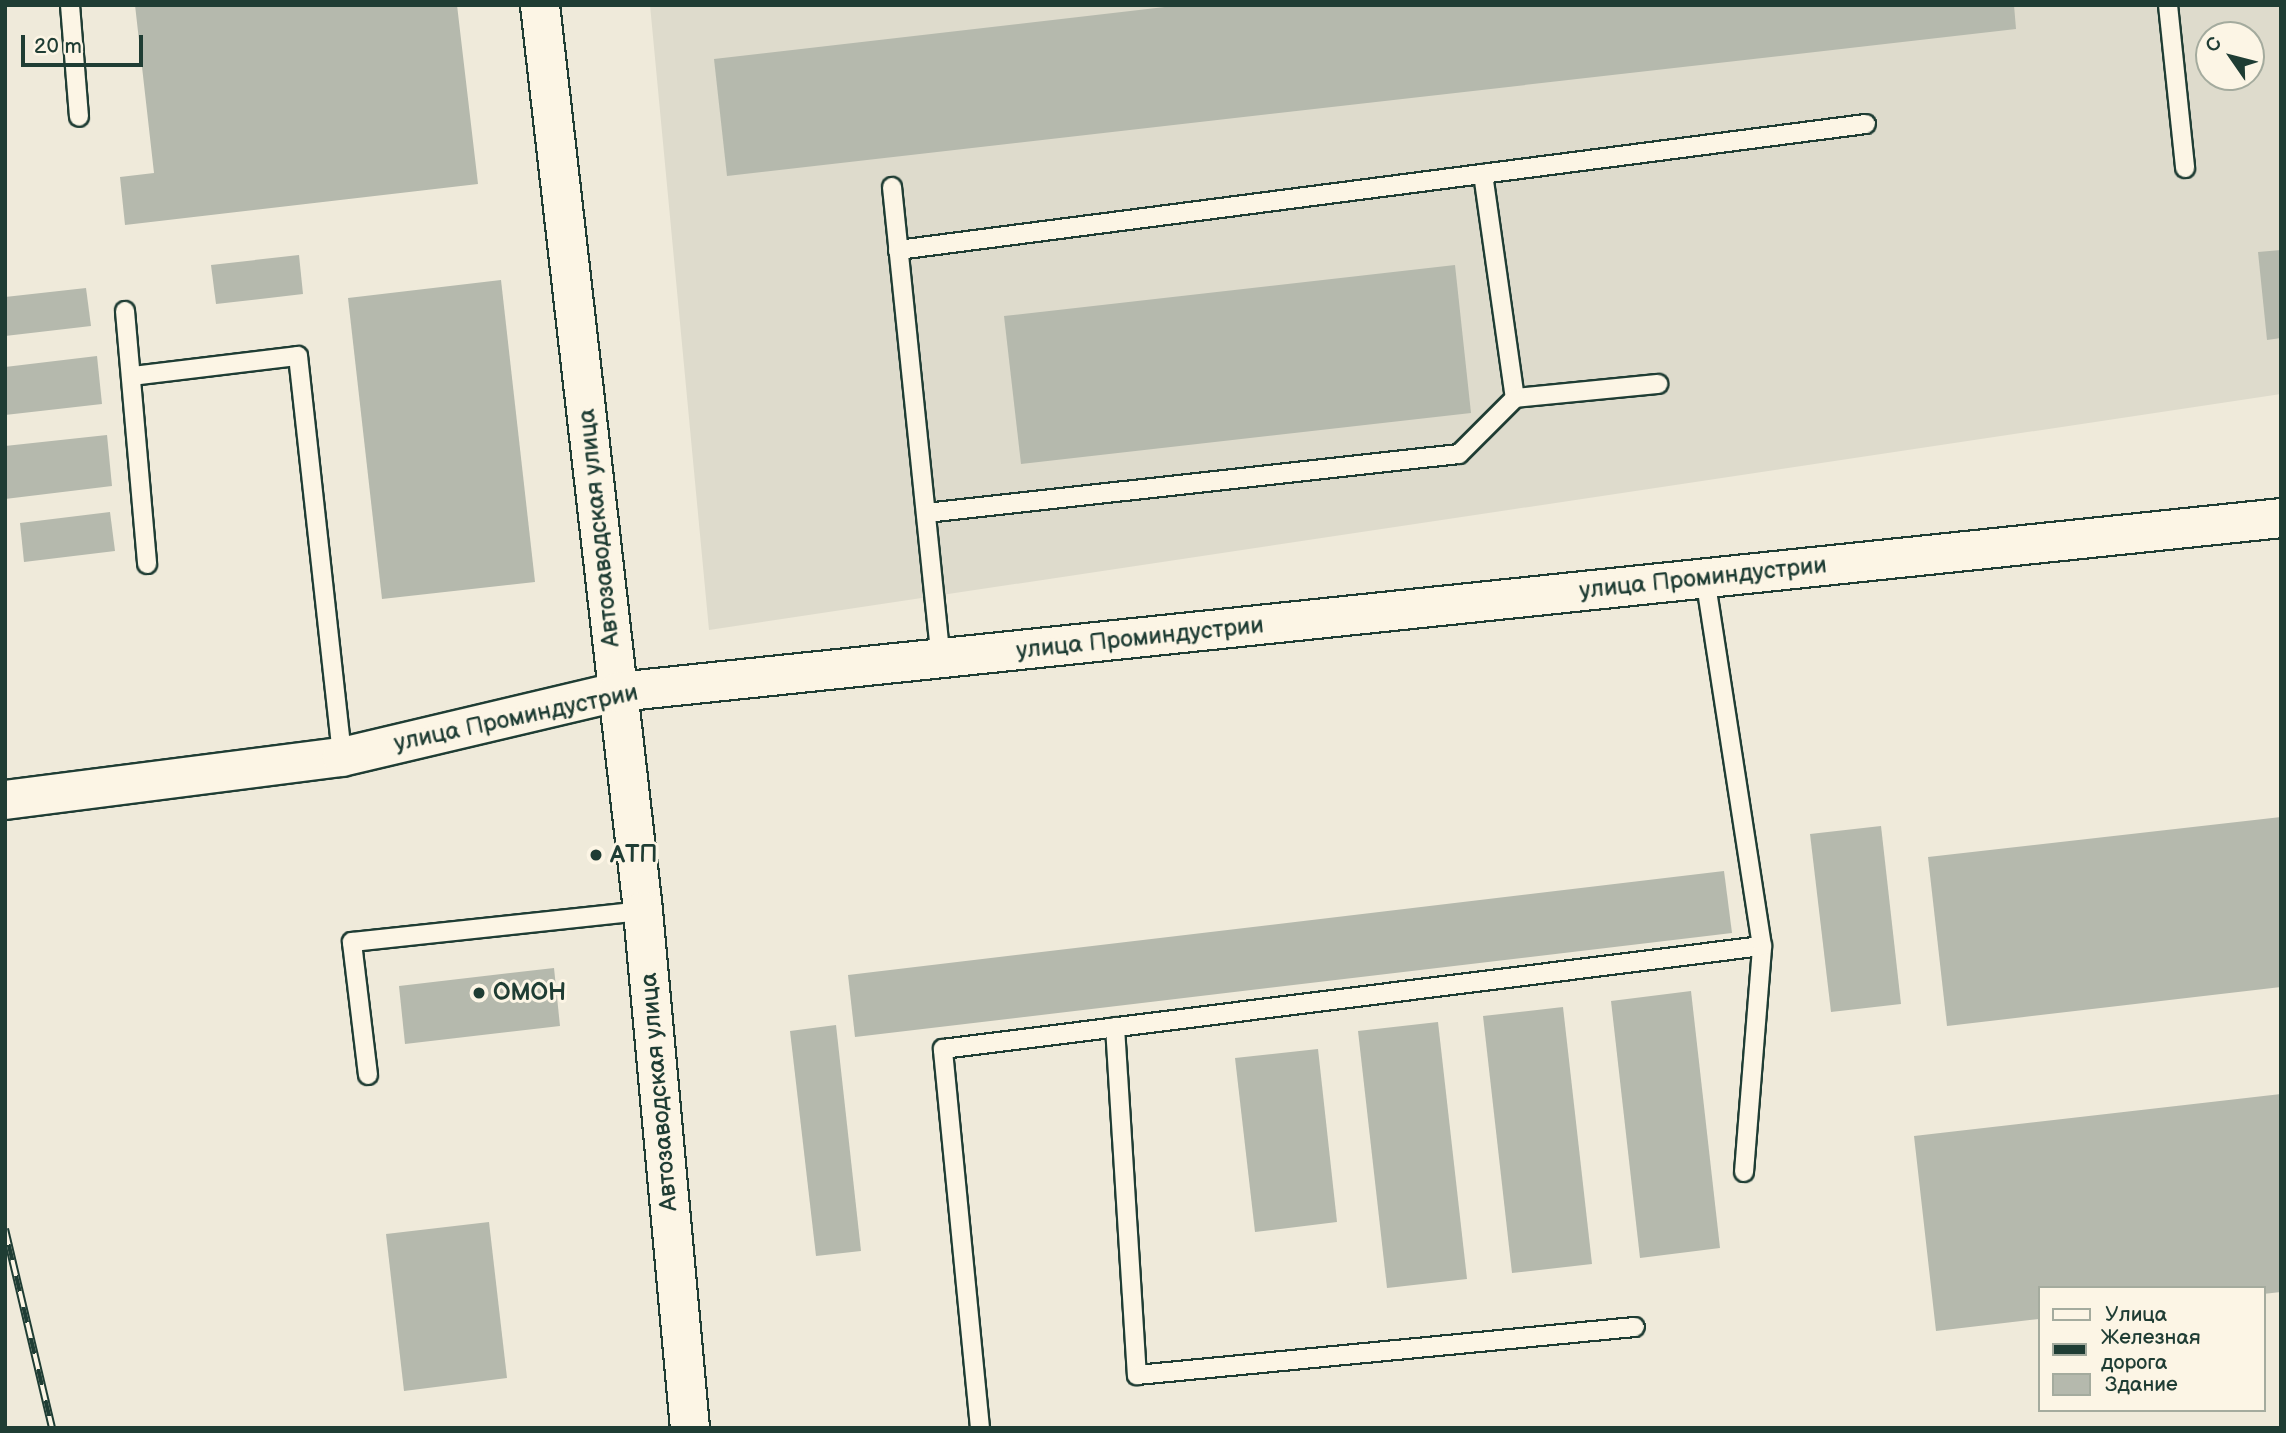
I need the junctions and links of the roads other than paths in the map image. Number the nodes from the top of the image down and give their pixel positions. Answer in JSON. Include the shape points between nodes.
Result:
{"nodes":[{"id":1,"x":70,"y":5,"type":"edge"},
{"id":2,"x":540,"y":5,"type":"edge"},
{"id":3,"x":2168,"y":5,"type":"edge"},
{"id":4,"x":79,"y":117,"type":"dead end"},
{"id":5,"x":1866,"y":124,"type":"dead end"},
{"id":6,"x":2185,"y":168,"type":"dead end"},
{"id":7,"x":1483,"y":174,"type":"junction"},
{"id":8,"x":892,"y":187,"type":"dead end"},
{"id":9,"x":898,"y":250,"type":"junction"},
{"id":10,"x":125,"y":311,"type":"dead end"},
{"id":11,"x":132,"y":376,"type":"junction"},
{"id":12,"x":1658,"y":384,"type":"dead end"},
{"id":13,"x":1515,"y":398,"type":"junction"},
{"id":14,"x":926,"y":513,"type":"junction"},
{"id":15,"x":2281,"y":518,"type":"edge"},
{"id":16,"x":147,"y":564,"type":"dead end"},
{"id":17,"x":1705,"y":578,"type":"junction"},
{"id":18,"x":941,"y":659,"type":"junction"},
{"id":19,"x":618,"y":692,"type":"junction"},
{"id":20,"x":342,"y":757,"type":"junction"},
{"id":21,"x":5,"y":800,"type":"edge"},
{"id":22,"x":643,"y":911,"type":"junction"},
{"id":23,"x":1762,"y":946,"type":"junction"},
{"id":24,"x":1115,"y":1027,"type":"junction"},
{"id":25,"x":368,"y":1075,"type":"dead end"},
{"id":26,"x":1744,"y":1172,"type":"dead end"},
{"id":27,"x":1635,"y":1327,"type":"dead end"},
{"id":28,"x":690,"y":1428,"type":"edge"},
{"id":29,"x":980,"y":1428,"type":"edge"}],
"edges":[{"from":1,"to":4,"type":"lane"},
{"from":2,"to":19,"type":"main road","name":"Автозаводская улица"},
{"from":3,"to":6,"type":"lane"},
{"from":5,"to":7,"type":"lane"},
{"from":7,"to":9,"type":"lane"},
{"from":7,"to":13,"type":"lane"},
{"from":8,"to":9,"type":"lane"},
{"from":9,"to":14,"type":"lane"},
{"from":10,"to":11,"type":"lane"},
{"from":11,"to":16,"type":"lane"},
{"from":11,"to":20,"type":"lane","via":[[298,356]]},
{"from":12,"to":13,"type":"lane"},
{"from":13,"to":14,"type":"lane","via":[[1459,454]]},
{"from":14,"to":18,"type":"lane"},
{"from":15,"to":17,"type":"main road","name":"улица Проминдустрии"},
{"from":17,"to":18,"type":"main road","name":"улица Проминдустрии"},
{"from":17,"to":23,"type":"lane"},
{"from":18,"to":19,"type":"main road","name":"улица Проминдустрии"},
{"from":19,"to":20,"type":"main road","name":"улица Проминдустрии"},
{"from":19,"to":22,"type":"main road","name":"Автозаводская улица"},
{"from":20,"to":21,"type":"main road","name":"улица Проминдустрии"},
{"from":22,"to":25,"type":"lane","via":[[352,942]]},
{"from":22,"to":28,"type":"main road","name":"Автозаводская улица"},
{"from":23,"to":24,"type":"lane"},
{"from":23,"to":26,"type":"lane"},
{"from":24,"to":27,"type":"lane","via":[[1137,1376]]},
{"from":24,"to":29,"type":"lane","via":[[943,1049]]}]}
